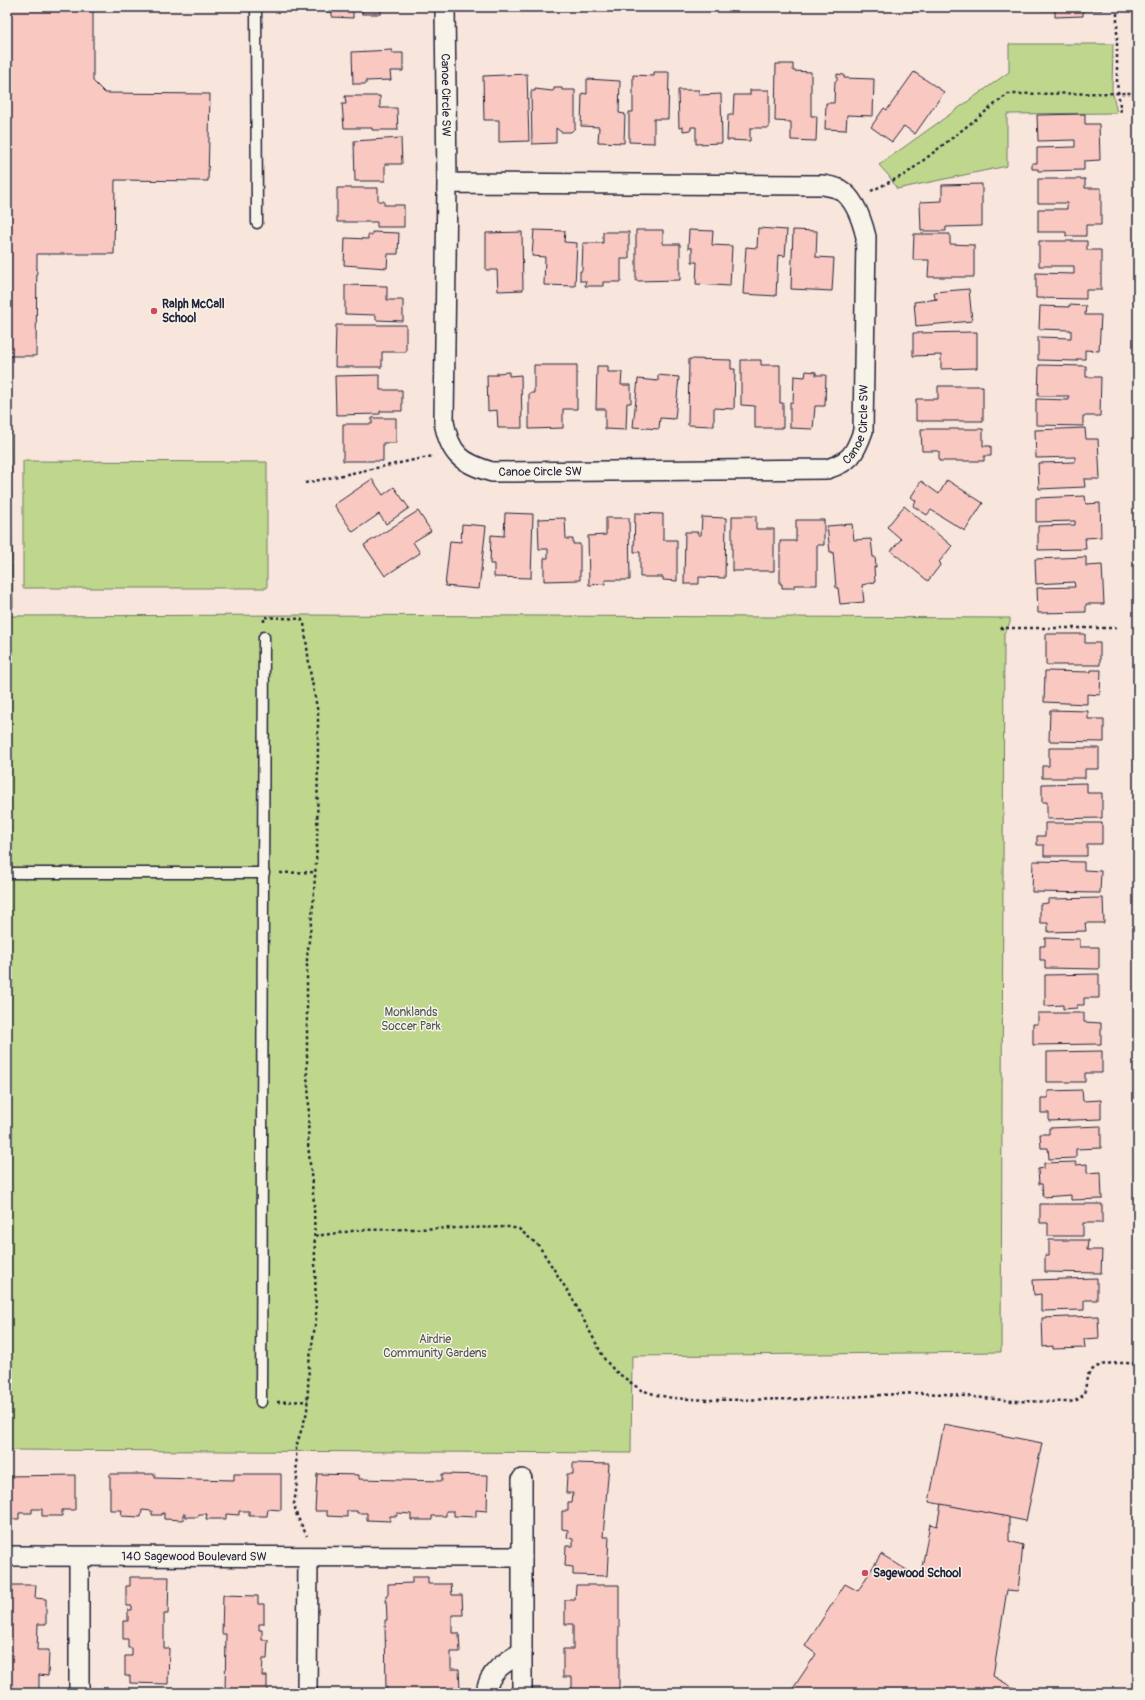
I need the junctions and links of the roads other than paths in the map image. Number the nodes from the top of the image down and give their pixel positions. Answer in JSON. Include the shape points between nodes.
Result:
{"nodes":[{"id":1,"x":256,"y":7,"type":"edge"},
{"id":2,"x":445,"y":7,"type":"edge"},
{"id":3,"x":447,"y":184,"type":"junction"},
{"id":4,"x":257,"y":223,"type":"dead end"},
{"id":5,"x":264,"y":636,"type":"road end"},
{"id":6,"x":7,"y":873,"type":"edge"},
{"id":7,"x":264,"y":873,"type":"junction"},
{"id":8,"x":261,"y":1402,"type":"road end"},
{"id":9,"x":522,"y":1479,"type":"dead end"},
{"id":10,"x":7,"y":1556,"type":"edge"},
{"id":11,"x":79,"y":1557,"type":"junction"},
{"id":12,"x":308,"y":1557,"type":"junction"},
{"id":13,"x":522,"y":1557,"type":"junction"},
{"id":14,"x":522,"y":1652,"type":"junction"},
{"id":15,"x":79,"y":1693,"type":"edge"},
{"id":16,"x":307,"y":1693,"type":"edge"},
{"id":17,"x":486,"y":1693,"type":"edge"},
{"id":18,"x":522,"y":1693,"type":"edge"}],
"edges":[{"from":1,"to":4,"type":"lane"},
{"from":2,"to":3,"type":"street","name":"Canoe Circle SW"},
{"from":3,"to":3,"type":"street","name":"Canoe Circle SW","via":[[444,422],[447,437],[457,455],[472,466],[492,472],[827,469],[841,465],[851,457],[863,431],[866,237],[861,217],[851,200],[839,189],[823,185]]},
{"from":5,"to":7,"type":"lane"},
{"from":6,"to":7,"type":"lane"},
{"from":7,"to":8,"type":"lane"},
{"from":9,"to":13,"type":"street"},
{"from":10,"to":11,"type":"street","name":"140 Sagewood Boulevard SW"},
{"from":11,"to":12,"type":"street","name":"140 Sagewood Boulevard SW"},
{"from":11,"to":15,"type":"street"},
{"from":12,"to":13,"type":"street","name":"140 Sagewood Boulevard SW"},
{"from":12,"to":16,"type":"street"},
{"from":13,"to":14,"type":"street"},
{"from":14,"to":17,"type":"street","via":[[494,1672]]},
{"from":14,"to":18,"type":"street"}]}
